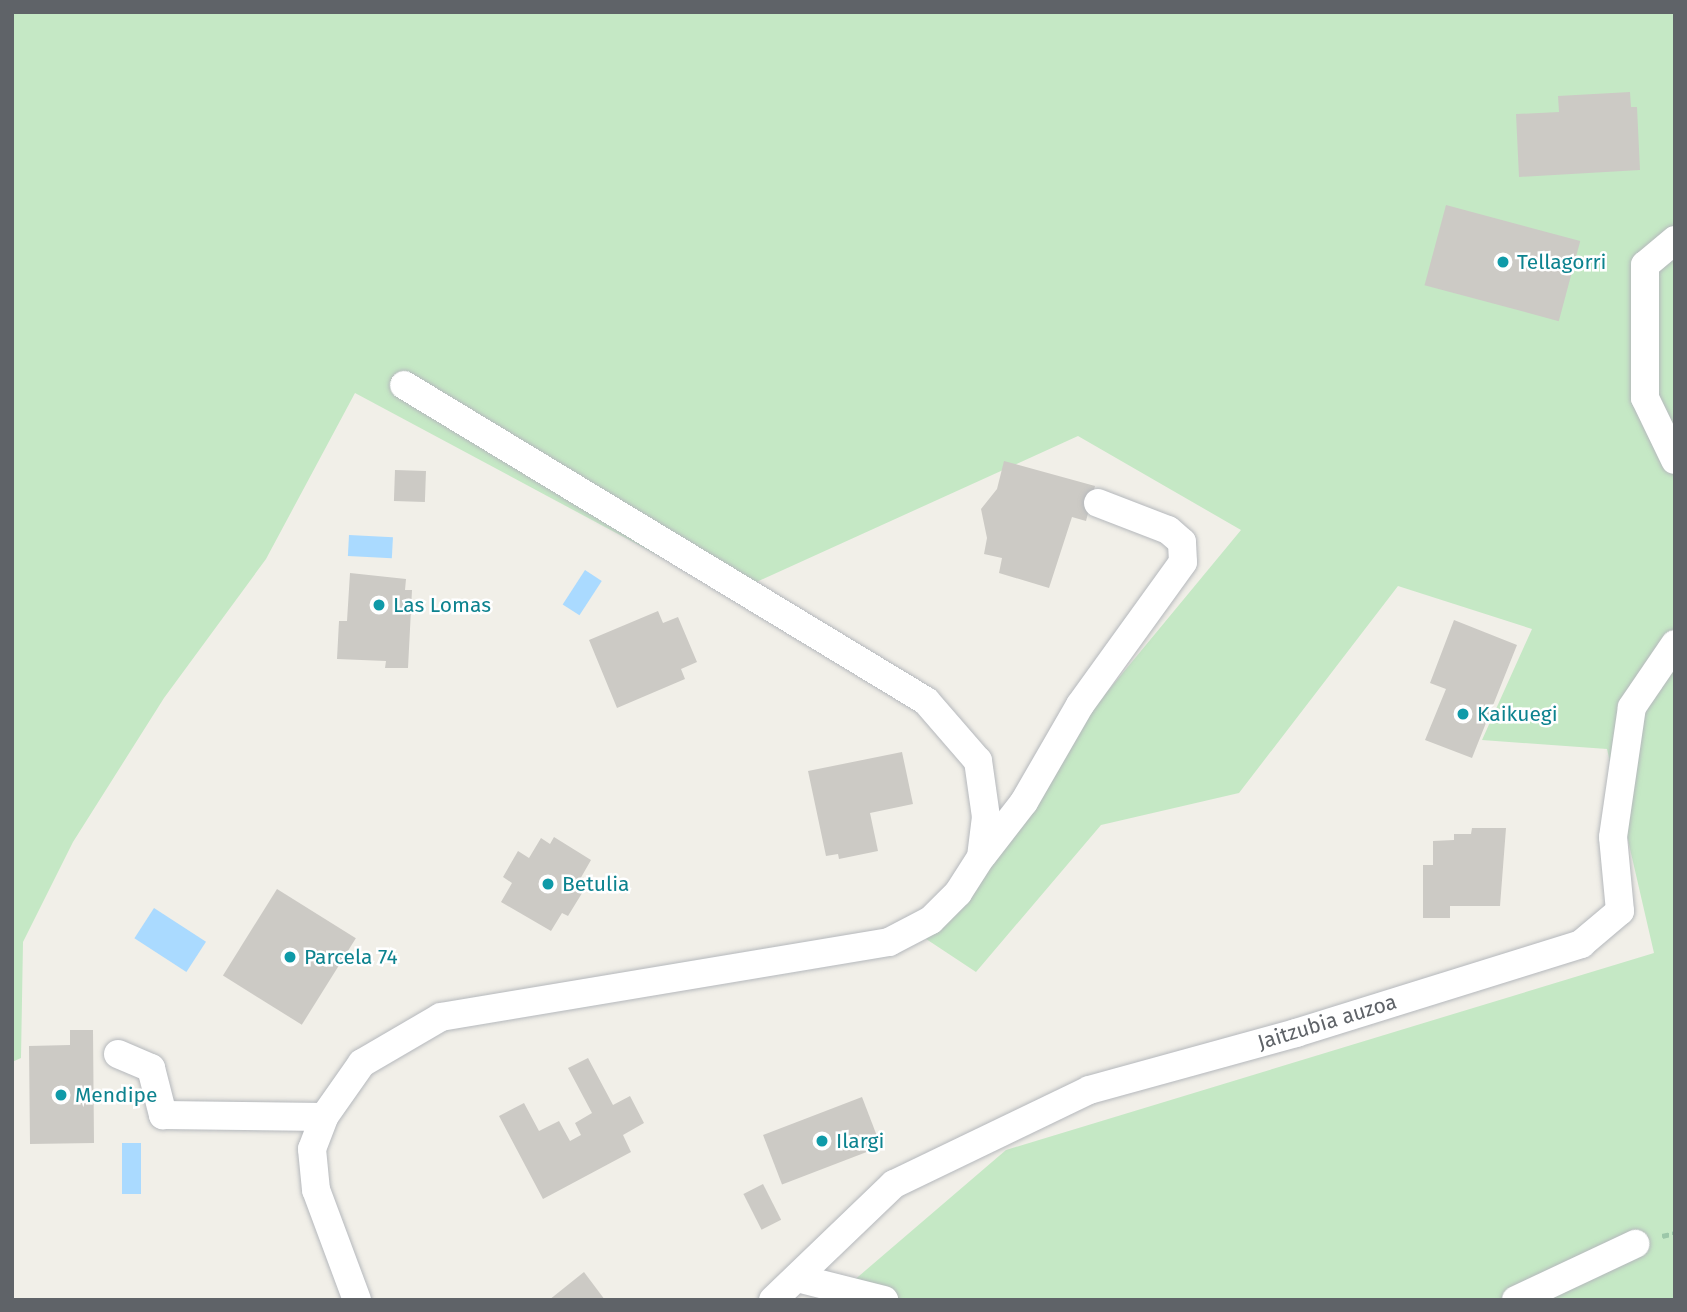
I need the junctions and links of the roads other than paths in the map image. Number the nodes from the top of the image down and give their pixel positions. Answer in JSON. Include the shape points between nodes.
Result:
{"nodes":[{"id":1,"x":1675,"y":240,"type":"edge"},
{"id":2,"x":404,"y":385,"type":"dead end"},
{"id":3,"x":1675,"y":460,"type":"edge"},
{"id":4,"x":1098,"y":503,"type":"dead end"},
{"id":5,"x":1675,"y":644,"type":"edge"},
{"id":6,"x":981,"y":857,"type":"junction"},
{"id":7,"x":118,"y":1054,"type":"dead end"},
{"id":8,"x":324,"y":1117,"type":"junction"},
{"id":9,"x":1634,"y":1244,"type":"dead end"},
{"id":10,"x":797,"y":1278,"type":"junction"},
{"id":11,"x":357,"y":1300,"type":"edge"},
{"id":12,"x":773,"y":1300,"type":"edge"},
{"id":13,"x":884,"y":1300,"type":"edge"},
{"id":14,"x":1516,"y":1300,"type":"edge"}],
"edges":[{"from":1,"to":3,"type":"street","via":[[1645,265],[1645,398]]},
{"from":2,"to":6,"type":"street","via":[[926,701],[978,761],[986,817]]},
{"from":4,"to":6,"type":"street","via":[[1168,530],[1182,542],[1183,562],[1080,705],[1024,802]]},
{"from":5,"to":10,"type":"street","name":"Jaitzubia auzoa","via":[[1632,707],[1613,837],[1620,911],[1581,944],[1296,1033],[1089,1090],[894,1184]]},
{"from":6,"to":8,"type":"street","via":[[958,893],[931,920],[889,942],[441,1017],[362,1063]]},
{"from":7,"to":8,"type":"street","via":[[151,1068],[163,1115]]},
{"from":8,"to":11,"type":"street","via":[[312,1149],[316,1190]]},
{"from":9,"to":14,"type":"street"},
{"from":10,"to":12,"type":"street","name":"Jaitzubia auzoa"},
{"from":10,"to":13,"type":"street"}]}
